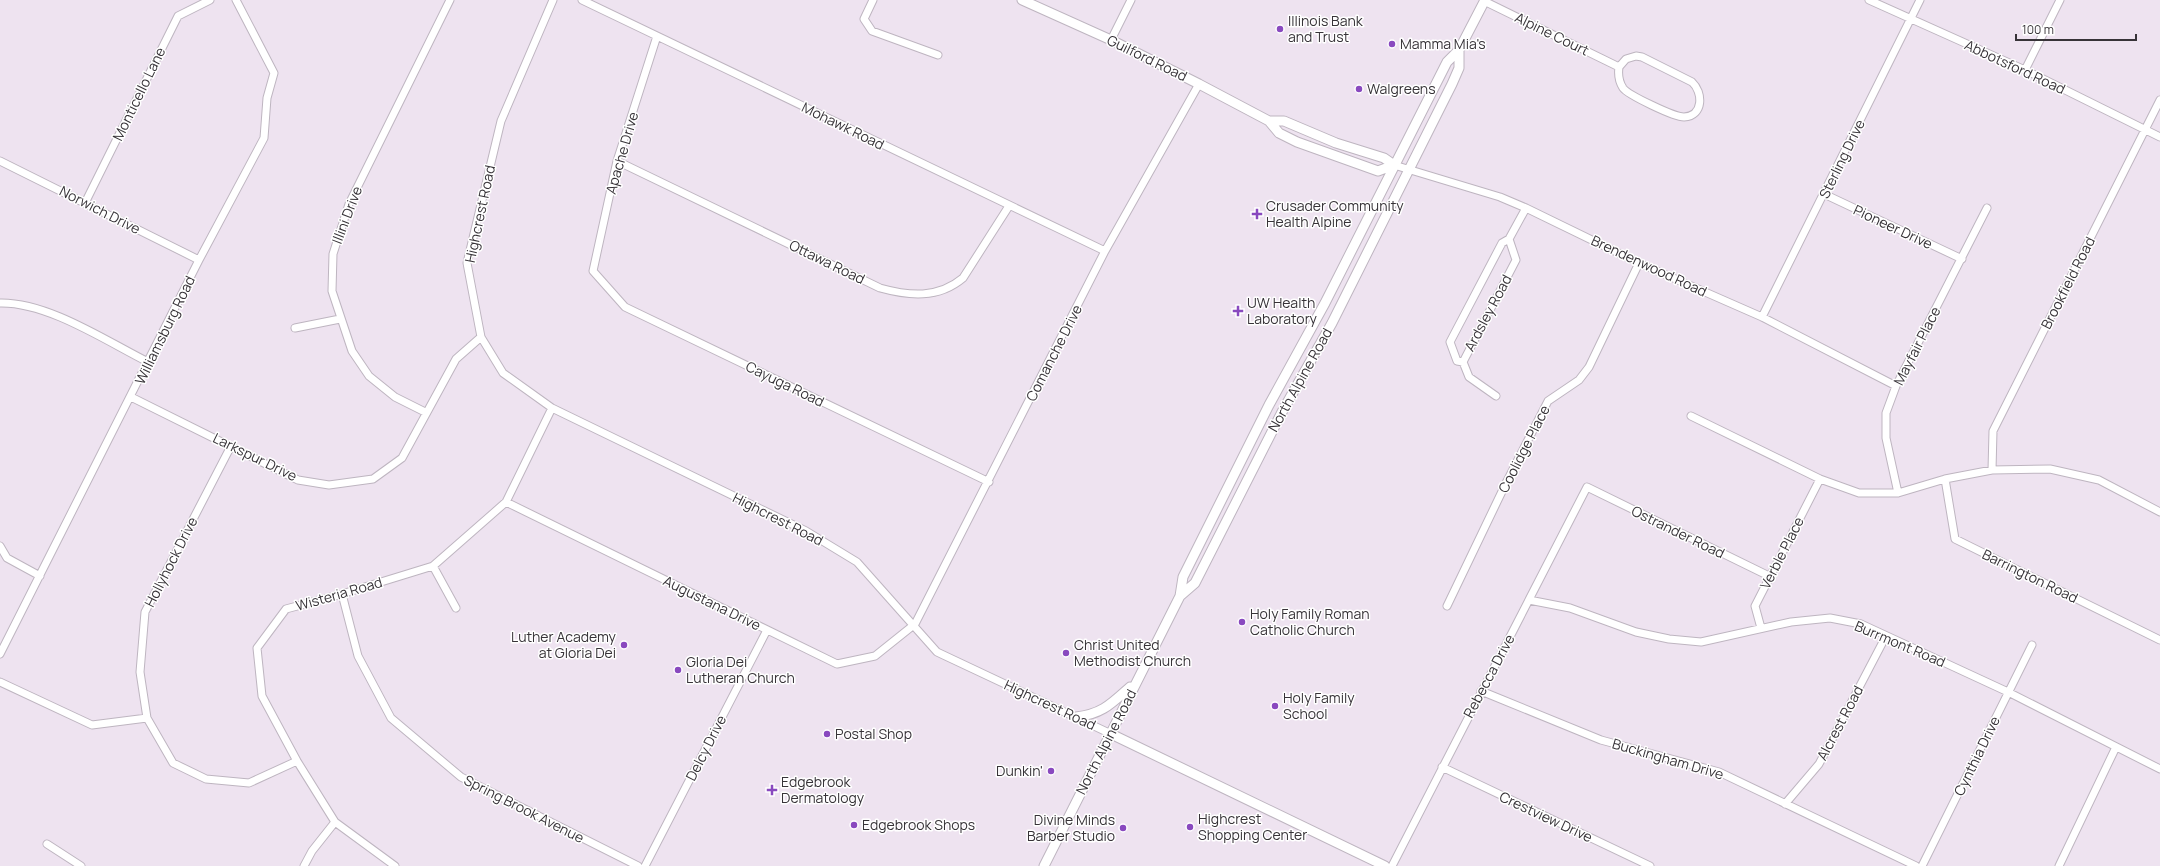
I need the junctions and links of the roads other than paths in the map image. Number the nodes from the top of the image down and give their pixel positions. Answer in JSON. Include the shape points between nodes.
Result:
{"nodes":[{"id":1,"x":210,"y":0,"type":"edge"},
{"id":2,"x":236,"y":0,"type":"edge"},
{"id":3,"x":450,"y":0,"type":"edge"},
{"id":4,"x":553,"y":0,"type":"edge"},
{"id":5,"x":582,"y":0,"type":"edge"},
{"id":6,"x":873,"y":0,"type":"edge"},
{"id":7,"x":1022,"y":0,"type":"edge"},
{"id":8,"x":1131,"y":0,"type":"edge"},
{"id":9,"x":1869,"y":0,"type":"edge"},
{"id":10,"x":1920,"y":0,"type":"edge"},
{"id":11,"x":2060,"y":0,"type":"edge"},
{"id":12,"x":1484,"y":1,"type":"edge"},
{"id":13,"x":1910,"y":20,"type":"junction"},
{"id":14,"x":658,"y":36,"type":"junction"},
{"id":15,"x":1110,"y":40,"type":"junction"},
{"id":16,"x":1459,"y":50,"type":"junction"},
{"id":17,"x":938,"y":55,"type":"dead end"},
{"id":18,"x":1619,"y":67,"type":"junction"},
{"id":19,"x":2025,"y":70,"type":"junction"},
{"id":20,"x":1199,"y":84,"type":"junction"},
{"id":21,"x":2160,"y":100,"type":"edge"},
{"id":22,"x":1269,"y":121,"type":"junction"},
{"id":23,"x":2146,"y":130,"type":"junction"},
{"id":24,"x":2160,"y":137,"type":"edge"},
{"id":25,"x":0,"y":161,"type":"edge"},
{"id":26,"x":617,"y":161,"type":"junction"},
{"id":27,"x":1394,"y":165,"type":"junction"},
{"id":28,"x":1409,"y":169,"type":"junction"},
{"id":29,"x":1824,"y":194,"type":"junction"},
{"id":30,"x":85,"y":203,"type":"junction"},
{"id":31,"x":1009,"y":206,"type":"junction"},
{"id":32,"x":1526,"y":208,"type":"junction"},
{"id":33,"x":1987,"y":208,"type":"dead end"},
{"id":34,"x":1509,"y":239,"type":"junction"},
{"id":35,"x":1105,"y":251,"type":"junction"},
{"id":36,"x":1962,"y":259,"type":"junction"},
{"id":37,"x":199,"y":260,"type":"junction"},
{"id":38,"x":1639,"y":263,"type":"junction"},
{"id":39,"x":593,"y":271,"type":"joint"},
{"id":40,"x":0,"y":303,"type":"edge"},
{"id":41,"x":1762,"y":317,"type":"junction"},
{"id":42,"x":340,"y":319,"type":"junction"},
{"id":43,"x":295,"y":328,"type":"dead end"},
{"id":44,"x":481,"y":337,"type":"junction"},
{"id":45,"x":148,"y":362,"type":"junction"},
{"id":46,"x":1463,"y":362,"type":"junction"},
{"id":47,"x":1896,"y":386,"type":"junction"},
{"id":48,"x":1496,"y":396,"type":"dead end"},
{"id":49,"x":131,"y":397,"type":"junction"},
{"id":50,"x":552,"y":408,"type":"junction"},
{"id":51,"x":426,"y":412,"type":"junction"},
{"id":52,"x":1691,"y":416,"type":"dead end"},
{"id":53,"x":231,"y":446,"type":"junction"},
{"id":54,"x":1992,"y":470,"type":"junction"},
{"id":55,"x":1820,"y":479,"type":"junction"},
{"id":56,"x":1945,"y":479,"type":"junction"},
{"id":57,"x":989,"y":482,"type":"junction"},
{"id":58,"x":1587,"y":487,"type":"joint"},
{"id":59,"x":1898,"y":493,"type":"junction"},
{"id":60,"x":506,"y":502,"type":"junction"},
{"id":61,"x":2160,"y":512,"type":"edge"},
{"id":62,"x":0,"y":546,"type":"edge"},
{"id":63,"x":433,"y":566,"type":"junction"},
{"id":64,"x":40,"y":576,"type":"junction"},
{"id":65,"x":1769,"y":576,"type":"junction"},
{"id":66,"x":342,"y":594,"type":"junction"},
{"id":67,"x":1180,"y":596,"type":"junction"},
{"id":68,"x":1529,"y":600,"type":"junction"},
{"id":69,"x":1448,"y":606,"type":"dead end"},
{"id":70,"x":456,"y":608,"type":"dead end"},
{"id":71,"x":914,"y":624,"type":"junction"},
{"id":72,"x":1761,"y":628,"type":"junction"},
{"id":73,"x":767,"y":630,"type":"junction"},
{"id":74,"x":1886,"y":636,"type":"junction"},
{"id":75,"x":2160,"y":640,"type":"edge"},
{"id":76,"x":2032,"y":645,"type":"dead end"},
{"id":77,"x":0,"y":654,"type":"edge"},
{"id":78,"x":0,"y":682,"type":"edge"},
{"id":79,"x":1135,"y":684,"type":"junction"},
{"id":80,"x":1481,"y":691,"type":"junction"},
{"id":81,"x":2008,"y":692,"type":"junction"},
{"id":82,"x":1076,"y":717,"type":"junction"},
{"id":83,"x":147,"y":718,"type":"junction"},
{"id":84,"x":1109,"y":733,"type":"junction"},
{"id":85,"x":2116,"y":747,"type":"junction"},
{"id":86,"x":297,"y":761,"type":"junction"},
{"id":87,"x":1442,"y":767,"type":"junction"},
{"id":88,"x":2160,"y":769,"type":"edge"},
{"id":89,"x":1785,"y":804,"type":"junction"},
{"id":90,"x":335,"y":822,"type":"junction"},
{"id":91,"x":46,"y":844,"type":"dead end"},
{"id":92,"x":81,"y":866,"type":"edge"},
{"id":93,"x":304,"y":866,"type":"edge"},
{"id":94,"x":395,"y":866,"type":"edge"},
{"id":95,"x":638,"y":866,"type":"edge"},
{"id":96,"x":645,"y":866,"type":"edge"},
{"id":97,"x":1044,"y":866,"type":"edge"},
{"id":98,"x":1385,"y":866,"type":"edge"},
{"id":99,"x":1392,"y":866,"type":"edge"},
{"id":100,"x":1650,"y":866,"type":"edge"},
{"id":101,"x":1916,"y":866,"type":"edge"},
{"id":102,"x":1922,"y":866,"type":"edge"},
{"id":103,"x":2059,"y":866,"type":"edge"}],
"edges":[{"from":1,"to":30,"type":"street","name":"Monticello Lane","via":[[178,16]]},
{"from":2,"to":37,"type":"street","name":"Williamsburg Road","via":[[274,73],[267,98],[264,138]]},
{"from":3,"to":42,"type":"street","name":"Illini Drive","via":[[348,204],[333,254],[332,291]]},
{"from":4,"to":44,"type":"street","name":"Highcrest Road","via":[[501,121],[467,263]]},
{"from":5,"to":14,"type":"street","name":"Mohawk Road"},
{"from":6,"to":17,"type":"street","via":[[864,19],[872,31]]},
{"from":7,"to":15,"type":"main road","name":"Guilford Road"},
{"from":8,"to":15,"type":"street"},
{"from":9,"to":13,"type":"street","name":"Abbotsford Road"},
{"from":10,"to":13,"type":"street","name":"Sterling Drive"},
{"from":11,"to":19,"type":"street"},
{"from":12,"to":16,"type":"main road","name":"North Alpine Road"},
{"from":12,"to":18,"type":"street","name":"Alpine Court"},
{"from":13,"to":19,"type":"street","name":"Abbotsford Road"},
{"from":13,"to":29,"type":"street","name":"Sterling Drive"},
{"from":14,"to":26,"type":"street","name":"Apache Drive"},
{"from":14,"to":31,"type":"street","name":"Mohawk Road"},
{"from":15,"to":20,"type":"main road","name":"Guilford Road"},
{"from":16,"to":27,"type":"main road","name":"North Alpine Road","via":[[1447,62]]},
{"from":16,"to":28,"type":"main road","name":"North Alpine Road","via":[[1459,68]]},
{"from":18,"to":18,"type":"street","via":[[1620,82],[1627,92],[1678,116],[1689,116],[1697,110],[1701,96],[1692,82],[1642,57],[1629,58]]},
{"from":19,"to":23,"type":"street","name":"Abbotsford Road"},
{"from":20,"to":22,"type":"main road","name":"Guilford Road"},
{"from":20,"to":35,"type":"street","name":"Comanche Drive"},
{"from":21,"to":23,"type":"street","name":"Brookfield Road"},
{"from":22,"to":27,"type":"main road","name":"Guilford Road","via":[[1284,121],[1336,143],[1384,158]]},
{"from":22,"to":27,"type":"main road","name":"Guilford Road","via":[[1278,133],[1348,162],[1378,171]]},
{"from":23,"to":24,"type":"street","name":"Abbotsford Road"},
{"from":23,"to":54,"type":"street","name":"Brookfield Road","via":[[1993,431]]},
{"from":25,"to":30,"type":"street","name":"Norwich Drive"},
{"from":26,"to":31,"type":"street","name":"Ottawa Road","via":[[880,288],[900,293],[935,293],[954,286],[963,278]]},
{"from":26,"to":39,"type":"street","name":"Apache Drive"},
{"from":27,"to":28,"type":"street","name":"Brendenwood Road"},
{"from":27,"to":67,"type":"main road","name":"North Alpine Road","via":[[1325,303],[1225,490],[1183,577]]},
{"from":28,"to":32,"type":"street","name":"Brendenwood Road","via":[[1500,197]]},
{"from":28,"to":67,"type":"main road","name":"North Alpine Road","via":[[1195,583]]},
{"from":29,"to":36,"type":"street","name":"Pioneer Drive"},
{"from":29,"to":41,"type":"street","name":"Sterling Drive"},
{"from":30,"to":37,"type":"street","name":"Norwich Drive"},
{"from":31,"to":35,"type":"street","name":"Mohawk Road"},
{"from":32,"to":34,"type":"street","name":"Ardsley Road"},
{"from":32,"to":38,"type":"street","name":"Brendenwood Road"},
{"from":33,"to":36,"type":"street","name":"Mayfair Place"},
{"from":34,"to":46,"type":"street","name":"Ardsley Road","via":[[1516,260]]},
{"from":34,"to":46,"type":"street","name":"Ardsley Road","via":[[1502,243],[1450,342],[1457,361]]},
{"from":35,"to":57,"type":"street","name":"Comanche Drive"},
{"from":36,"to":47,"type":"street","name":"Mayfair Place"},
{"from":37,"to":45,"type":"street","name":"Williamsburg Road"},
{"from":38,"to":41,"type":"street","name":"Brendenwood Road"},
{"from":38,"to":69,"type":"street","name":"Coolidge Place","via":[[1589,368],[1579,380],[1548,401]]},
{"from":39,"to":57,"type":"street","name":"Cayuga Road","via":[[625,307]]},
{"from":40,"to":45,"type":"street","via":[[41,310]]},
{"from":41,"to":47,"type":"street","name":"Brendenwood Road"},
{"from":42,"to":43,"type":"street"},
{"from":42,"to":51,"type":"street","name":"Illini Drive","via":[[352,351],[369,376],[395,397]]},
{"from":44,"to":50,"type":"street","name":"Highcrest Road","via":[[502,373]]},
{"from":44,"to":51,"type":"street","name":"Larkspur Drive","via":[[456,359]]},
{"from":45,"to":49,"type":"street","name":"Williamsburg Road"},
{"from":46,"to":48,"type":"street","via":[[1469,377]]},
{"from":47,"to":59,"type":"street","name":"Mayfair Place","via":[[1886,413],[1886,438]]},
{"from":49,"to":53,"type":"street","name":"Larkspur Drive"},
{"from":49,"to":64,"type":"street","name":"Williamsburg Road"},
{"from":50,"to":60,"type":"street","name":"Wisteria Road"},
{"from":50,"to":71,"type":"street","name":"Highcrest Road","via":[[806,531],[857,562]]},
{"from":51,"to":53,"type":"street","name":"Larkspur Drive","via":[[402,458],[373,479],[329,485],[298,480]]},
{"from":52,"to":55,"type":"street"},
{"from":53,"to":83,"type":"street","name":"Hollyhock Drive","via":[[145,612],[140,672]]},
{"from":54,"to":56,"type":"street"},
{"from":54,"to":61,"type":"street","via":[[2050,469],[2099,480]]},
{"from":55,"to":59,"type":"street","via":[[1859,493]]},
{"from":55,"to":65,"type":"street","name":"Verble Place"},
{"from":56,"to":59,"type":"street"},
{"from":56,"to":75,"type":"street","name":"Barrington Road","via":[[1955,539]]},
{"from":57,"to":71,"type":"street","name":"Comanche Drive"},
{"from":58,"to":65,"type":"street","name":"Ostrander Road"},
{"from":58,"to":68,"type":"street","name":"Rebecca Drive"},
{"from":60,"to":63,"type":"street","name":"Wisteria Road"},
{"from":60,"to":73,"type":"street","name":"Augustana Drive"},
{"from":62,"to":64,"type":"street","via":[[7,558]]},
{"from":63,"to":66,"type":"street","name":"Wisteria Road"},
{"from":63,"to":70,"type":"street"},
{"from":64,"to":77,"type":"street","name":"Williamsburg Road"},
{"from":65,"to":72,"type":"street","name":"Verble Place","via":[[1755,606]]},
{"from":66,"to":86,"type":"street","name":"Wisteria Road","via":[[286,609],[257,648],[262,696]]},
{"from":66,"to":95,"type":"street","name":"Spring Brook Avenue","via":[[358,656],[391,718],[461,777]]},
{"from":67,"to":79,"type":"main road","name":"North Alpine Road"},
{"from":68,"to":72,"type":"street","name":"Burrmont Road","via":[[1570,608],[1636,632],[1669,639],[1702,642]]},
{"from":68,"to":80,"type":"street","name":"Rebecca Drive"},
{"from":71,"to":73,"type":"street","name":"Augustana Drive","via":[[875,656],[837,664]]},
{"from":71,"to":82,"type":"street","name":"Highcrest Road","via":[[937,652]]},
{"from":72,"to":74,"type":"street","name":"Burrmont Road","via":[[1830,618],[1861,624]]},
{"from":73,"to":96,"type":"street","name":"Delcy Drive"},
{"from":74,"to":81,"type":"street","name":"Burrmont Road"},
{"from":74,"to":89,"type":"street","name":"Alcrest Road","via":[[1819,764]]},
{"from":76,"to":81,"type":"street","name":"Cynthia Drive"},
{"from":78,"to":83,"type":"street","via":[[92,725]]},
{"from":79,"to":82,"type":"main road","via":[[1092,715]]},
{"from":79,"to":84,"type":"main road","name":"North Alpine Road"},
{"from":80,"to":87,"type":"street","name":"Rebecca Drive"},
{"from":80,"to":89,"type":"street","name":"Buckingham Drive","via":[[1601,740],[1719,772]]},
{"from":81,"to":85,"type":"street","name":"Burrmont Road"},
{"from":81,"to":102,"type":"street","name":"Cynthia Drive"},
{"from":82,"to":84,"type":"street","name":"Highcrest Road"},
{"from":83,"to":86,"type":"street","name":"Hollyhock Drive","via":[[173,763],[206,779],[249,783]]},
{"from":84,"to":97,"type":"main road","name":"North Alpine Road"},
{"from":84,"to":98,"type":"main road","name":"Highcrest Road"},
{"from":85,"to":88,"type":"street","name":"Burrmont Road"},
{"from":85,"to":103,"type":"street"},
{"from":86,"to":90,"type":"street","name":"Wisteria Road"},
{"from":87,"to":99,"type":"street","name":"Rebecca Drive"},
{"from":87,"to":100,"type":"street","name":"Crestview Drive"},
{"from":89,"to":101,"type":"street","name":"Buckingham Drive"},
{"from":90,"to":93,"type":"street","via":[[312,851]]},
{"from":90,"to":94,"type":"street","name":"Wisteria Road"},
{"from":91,"to":92,"type":"street"}]}
